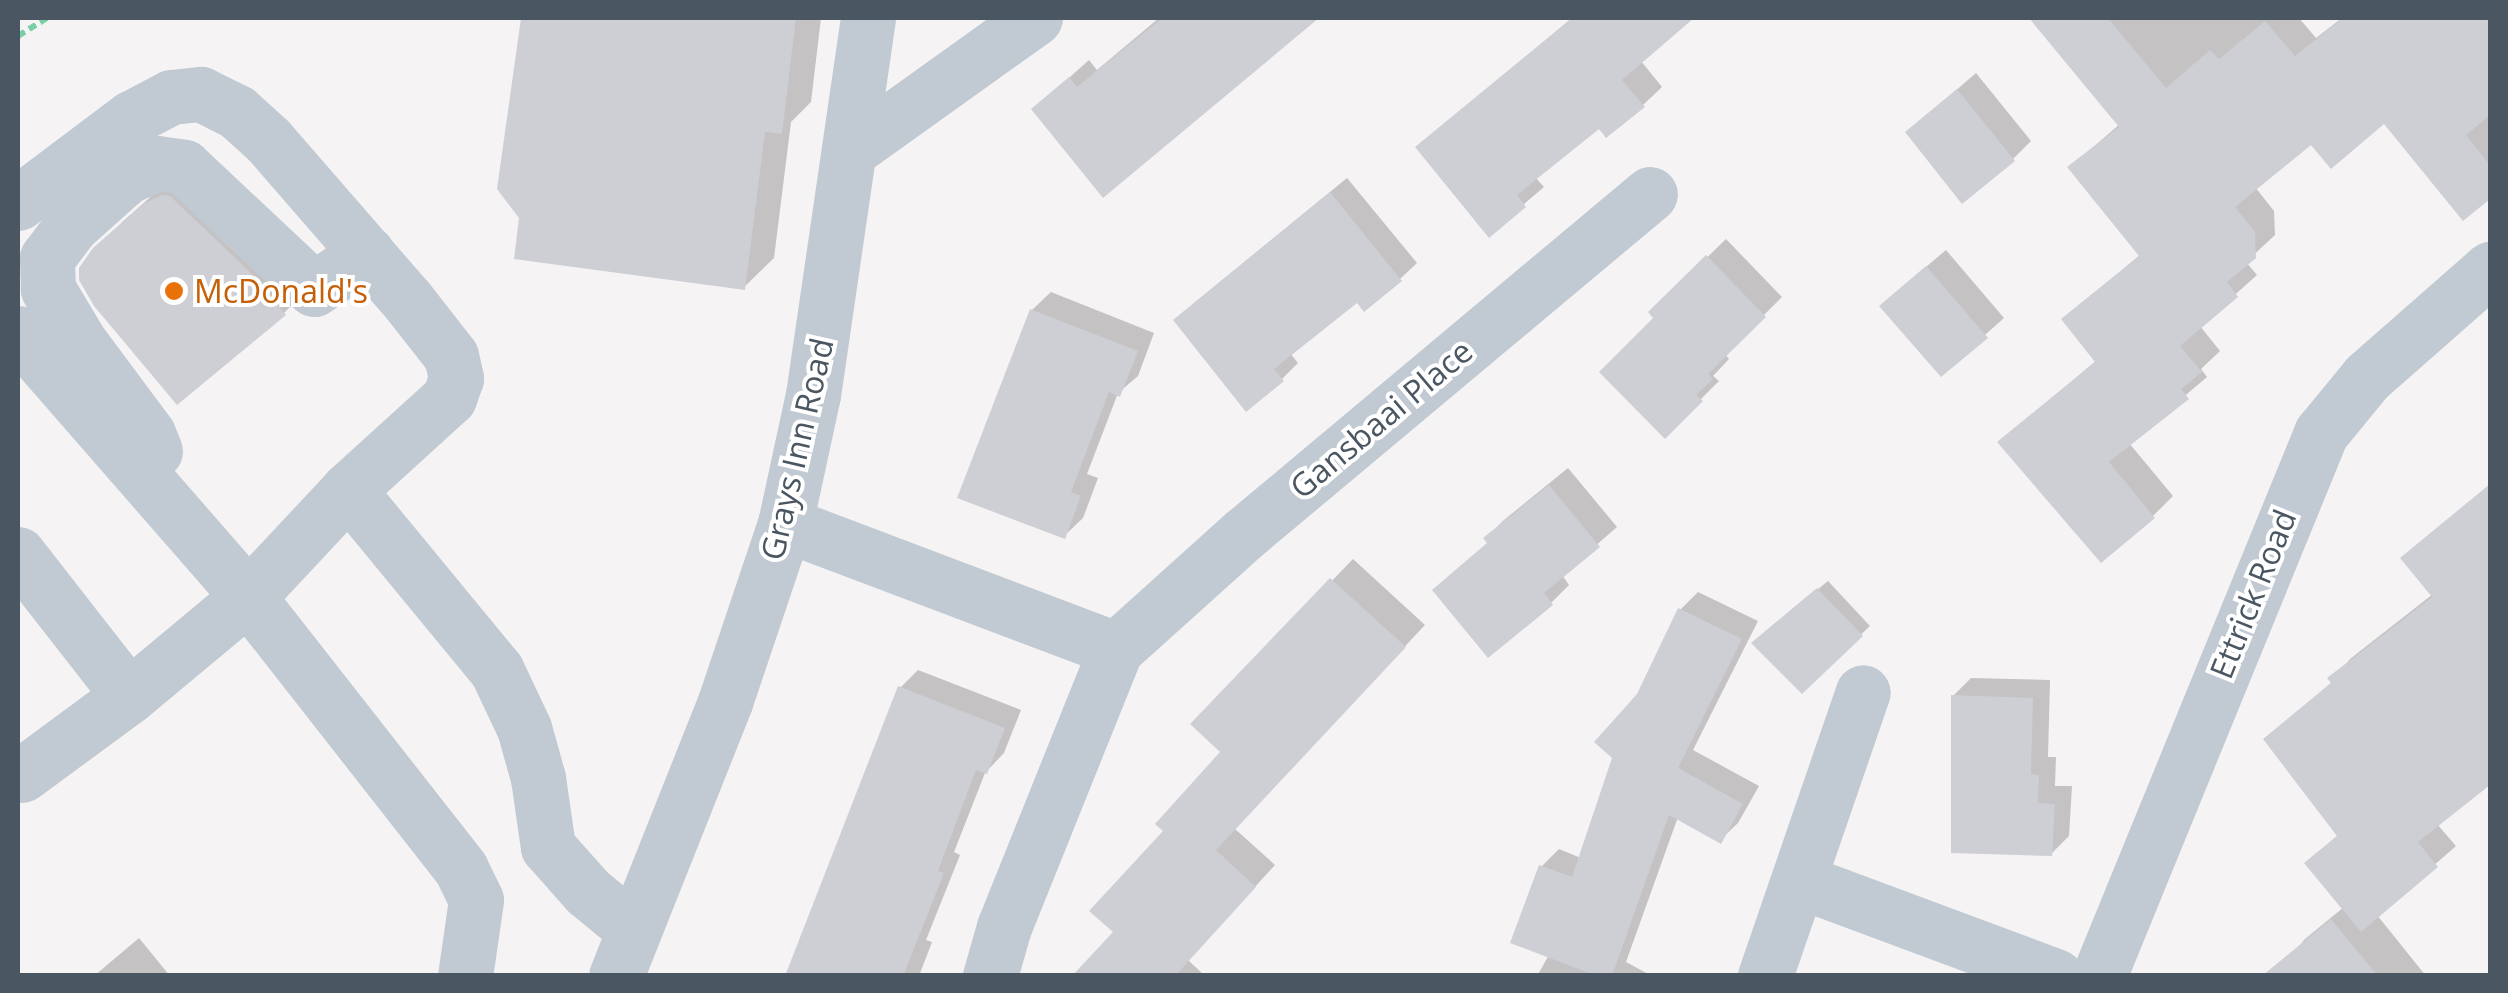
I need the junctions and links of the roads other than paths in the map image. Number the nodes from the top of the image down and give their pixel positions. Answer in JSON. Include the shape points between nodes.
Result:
{"nodes":[{"id":1,"x":868,"y":18,"type":"edge"},
{"id":2,"x":1035,"y":18,"type":"edge"},
{"id":3,"x":852,"y":149,"type":"junction"},
{"id":4,"x":1650,"y":194,"type":"dead end"},
{"id":5,"x":18,"y":202,"type":"edge"},
{"id":6,"x":367,"y":253,"type":"junction"},
{"id":7,"x":2490,"y":269,"type":"edge"},
{"id":8,"x":18,"y":333,"type":"edge"},
{"id":9,"x":348,"y":490,"type":"junction"},
{"id":10,"x":184,"y":524,"type":"junction"},
{"id":11,"x":785,"y":524,"type":"junction"},
{"id":12,"x":18,"y":554,"type":"edge"},
{"id":13,"x":248,"y":597,"type":"junction"},
{"id":14,"x":1116,"y":649,"type":"junction"},
{"id":15,"x":1863,"y":692,"type":"dead end"},
{"id":16,"x":129,"y":696,"type":"junction"},
{"id":17,"x":22,"y":775,"type":"dead end"},
{"id":18,"x":1800,"y":881,"type":"junction"},
{"id":19,"x":625,"y":952,"type":"edge"},
{"id":20,"x":465,"y":976,"type":"edge"},
{"id":21,"x":990,"y":976,"type":"edge"},
{"id":22,"x":1764,"y":976,"type":"edge"},
{"id":23,"x":2056,"y":976,"type":"edge"},
{"id":24,"x":2099,"y":976,"type":"edge"}],
"edges":[{"from":1,"to":3,"type":"street","name":"Grays Inn Road"},
{"from":2,"to":3,"type":"street"},
{"from":3,"to":11,"type":"street","name":"Grays Inn Road","via":[[814,395]]},
{"from":4,"to":14,"type":"street","name":"Gansbaai Place"},
{"from":5,"to":6,"type":"street","via":[[131,118],[171,97],[201,94],[237,112],[268,140]]},
{"from":6,"to":9,"type":"street","via":[[451,356],[456,378],[449,398]]},
{"from":6,"to":10,"type":"street","via":[[314,289],[184,167],[157,163],[126,177],[70,227],[47,258],[52,299],[148,434]]},
{"from":7,"to":24,"type":"street","name":"Ettrick Road","via":[[2367,377],[2321,434]]},
{"from":8,"to":10,"type":"street"},
{"from":9,"to":13,"type":"street"},
{"from":9,"to":19,"type":"street","via":[[497,672],[524,728],[548,847],[588,892]]},
{"from":10,"to":13,"type":"street"},
{"from":11,"to":14,"type":"street"},
{"from":11,"to":19,"type":"street","name":"Grays Inn Road","via":[[725,702]]},
{"from":12,"to":16,"type":"street"},
{"from":13,"to":16,"type":"street"},
{"from":13,"to":20,"type":"street","via":[[462,869],[476,900]]},
{"from":14,"to":21,"type":"street","name":"Gansbaai Place"},
{"from":15,"to":18,"type":"street"},
{"from":16,"to":17,"type":"street"},
{"from":18,"to":22,"type":"street"},
{"from":18,"to":23,"type":"street"}]}
